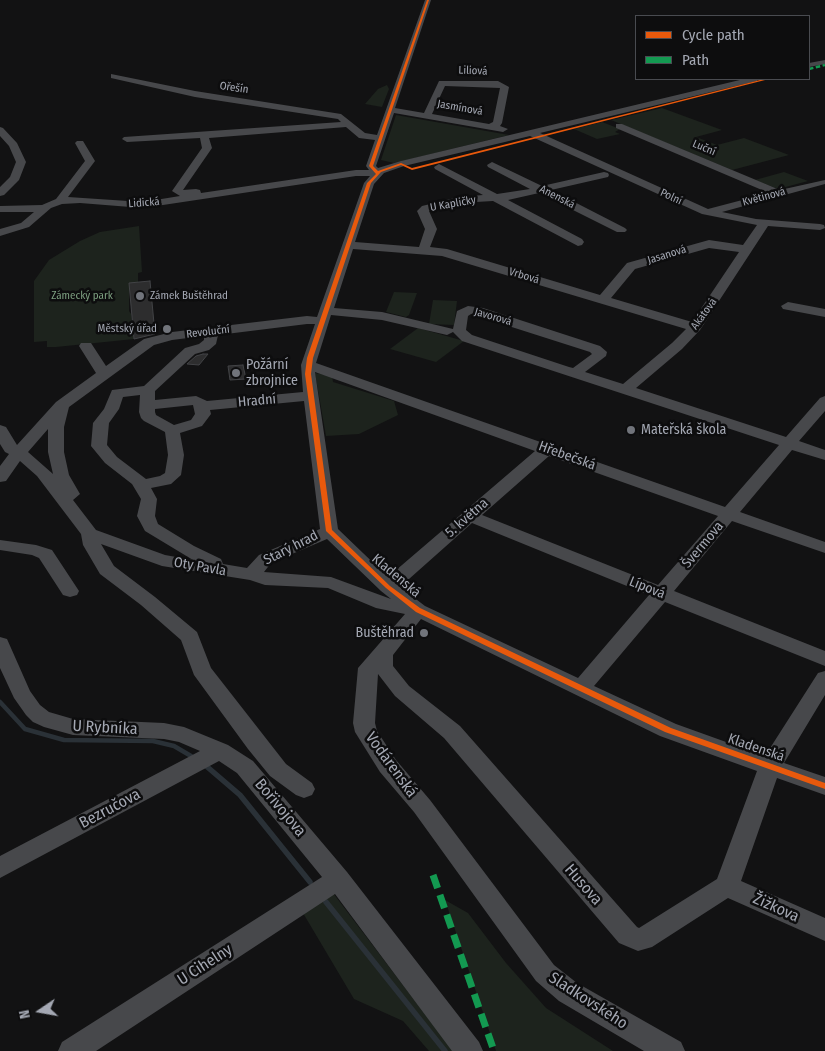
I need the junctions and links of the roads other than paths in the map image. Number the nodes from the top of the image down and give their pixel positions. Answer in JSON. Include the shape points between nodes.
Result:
{"nodes":[{"id":1,"x":428,"y":0,"type":"edge"},
{"id":2,"x":825,"y":62,"type":"edge"},
{"id":3,"x":810,"y":65,"type":"edge"},
{"id":4,"x":114,"y":76,"type":"dead end"},
{"id":5,"x":750,"y":80,"type":"edge"},
{"id":6,"x":390,"y":110,"type":"junction"},
{"id":7,"x":427,"y":116,"type":"junction"},
{"id":8,"x":349,"y":124,"type":"junction"},
{"id":9,"x":491,"y":126,"type":"junction"},
{"id":10,"x":619,"y":126,"type":"dead end"},
{"id":11,"x":0,"y":130,"type":"edge"},
{"id":12,"x":528,"y":133,"type":"junction"},
{"id":13,"x":204,"y":136,"type":"junction"},
{"id":14,"x":380,"y":138,"type":"junction"},
{"id":15,"x":127,"y":139,"type":"dead end"},
{"id":16,"x":80,"y":143,"type":"dead end"},
{"id":17,"x":492,"y":165,"type":"dead end"},
{"id":18,"x":439,"y":167,"type":"dead end"},
{"id":19,"x":377,"y":173,"type":"junction"},
{"id":20,"x":604,"y":175,"type":"dead end"},
{"id":21,"x":297,"y":182,"type":"junction"},
{"id":22,"x":822,"y":182,"type":"dead end"},
{"id":23,"x":541,"y":190,"type":"junction"},
{"id":24,"x":0,"y":193,"type":"edge"},
{"id":25,"x":780,"y":193,"type":"junction"},
{"id":26,"x":496,"y":198,"type":"junction"},
{"id":27,"x":60,"y":201,"type":"junction"},
{"id":28,"x":44,"y":208,"type":"junction"},
{"id":29,"x":0,"y":209,"type":"edge"},
{"id":30,"x":706,"y":212,"type":"junction"},
{"id":31,"x":764,"y":223,"type":"junction"},
{"id":32,"x":820,"y":228,"type":"dead end"},
{"id":33,"x":621,"y":230,"type":"dead end"},
{"id":34,"x":0,"y":234,"type":"edge"},
{"id":35,"x":578,"y":242,"type":"dead end"},
{"id":36,"x":348,"y":245,"type":"junction"},
{"id":37,"x":424,"y":249,"type":"junction"},
{"id":38,"x":747,"y":249,"type":"junction"},
{"id":39,"x":602,"y":300,"type":"junction"},
{"id":40,"x":788,"y":306,"type":"dead end"},
{"id":41,"x":825,"y":313,"type":"edge"},
{"id":42,"x":324,"y":316,"type":"junction"},
{"id":43,"x":696,"y":328,"type":"junction"},
{"id":44,"x":211,"y":331,"type":"junction"},
{"id":45,"x":447,"y":331,"type":"dead end"},
{"id":46,"x":86,"y":346,"type":"dead end"},
{"id":47,"x":308,"y":365,"type":"junction"},
{"id":48,"x":575,"y":373,"type":"junction"},
{"id":49,"x":104,"y":374,"type":"junction"},
{"id":50,"x":625,"y":390,"type":"junction"},
{"id":51,"x":311,"y":396,"type":"junction"},
{"id":52,"x":148,"y":397,"type":"junction"},
{"id":53,"x":825,"y":401,"type":"edge"},
{"id":54,"x":61,"y":405,"type":"junction"},
{"id":55,"x":203,"y":406,"type":"junction"},
{"id":56,"x":0,"y":430,"type":"edge"},
{"id":57,"x":172,"y":430,"type":"junction"},
{"id":58,"x":789,"y":444,"type":"junction"},
{"id":59,"x":547,"y":449,"type":"junction"},
{"id":60,"x":19,"y":452,"type":"junction"},
{"id":61,"x":825,"y":455,"type":"edge"},
{"id":62,"x":0,"y":477,"type":"edge"},
{"id":63,"x":136,"y":479,"type":"junction"},
{"id":64,"x":62,"y":500,"type":"junction"},
{"id":65,"x":729,"y":514,"type":"junction"},
{"id":66,"x":469,"y":516,"type":"junction"},
{"id":67,"x":328,"y":531,"type":"junction"},
{"id":68,"x":90,"y":534,"type":"junction"},
{"id":69,"x":0,"y":545,"type":"edge"},
{"id":70,"x":825,"y":548,"type":"edge"},
{"id":71,"x":253,"y":575,"type":"junction"},
{"id":72,"x":388,"y":587,"type":"junction"},
{"id":73,"x":70,"y":591,"type":"dead end"},
{"id":74,"x":661,"y":594,"type":"junction"},
{"id":75,"x":418,"y":610,"type":"junction"},
{"id":76,"x":0,"y":644,"type":"edge"},
{"id":77,"x":383,"y":654,"type":"junction"},
{"id":78,"x":825,"y":660,"type":"edge"},
{"id":79,"x":825,"y":678,"type":"edge"},
{"id":80,"x":581,"y":688,"type":"junction"},
{"id":81,"x":220,"y":751,"type":"junction"},
{"id":82,"x":256,"y":762,"type":"junction"},
{"id":83,"x":770,"y":766,"type":"junction"},
{"id":84,"x":825,"y":786,"type":"edge"},
{"id":85,"x":304,"y":789,"type":"dead end"},
{"id":86,"x":0,"y":868,"type":"edge"},
{"id":87,"x":338,"y":879,"type":"junction"},
{"id":88,"x":728,"y":886,"type":"junction"},
{"id":89,"x":499,"y":912,"type":"joint"},
{"id":90,"x":825,"y":930,"type":"edge"},
{"id":91,"x":72,"y":1051,"type":"edge"},
{"id":92,"x":469,"y":1051,"type":"edge"},
{"id":93,"x":671,"y":1051,"type":"edge"}],
"edges":[{"from":1,"to":6,"type":"street"},
{"from":2,"to":3,"type":"street"},
{"from":4,"to":8,"type":"street","name":"Ořešín","via":[[195,94],[343,117]]},
{"from":5,"to":12,"type":"street","name":"Lidická"},
{"from":6,"to":7,"type":"street","name":"Jasmínová"},
{"from":6,"to":14,"type":"street"},
{"from":7,"to":9,"type":"street","name":"Jasmínová"},
{"from":7,"to":9,"type":"street","name":"Liliová","via":[[440,84],[498,84],[505,86],[497,123]]},
{"from":8,"to":13,"type":"street"},
{"from":8,"to":14,"type":"street","name":"Ořešín","via":[[362,136]]},
{"from":9,"to":12,"type":"street","name":"Jasmínová"},
{"from":10,"to":25,"type":"street","name":"Luční"},
{"from":11,"to":24,"type":"street","via":[[14,145],[21,162],[15,178]]},
{"from":12,"to":19,"type":"street","name":"Lidická","via":[[396,165]]},
{"from":12,"to":30,"type":"street","name":"Polní"},
{"from":13,"to":15,"type":"street"},
{"from":13,"to":21,"type":"street","name":"Lidická","via":[[207,148],[178,193],[277,181]]},
{"from":14,"to":19,"type":"street","via":[[371,166]]},
{"from":16,"to":27,"type":"street","via":[[90,161]]},
{"from":17,"to":23,"type":"street","name":"Anenská"},
{"from":18,"to":26,"type":"street","name":"U Kapličky"},
{"from":19,"to":21,"type":"street","name":"Lidická"},
{"from":19,"to":36,"type":"street","via":[[369,183]]},
{"from":20,"to":23,"type":"street","name":"U Kapličky"},
{"from":21,"to":27,"type":"street","name":"Lidická","via":[[143,205]]},
{"from":22,"to":25,"type":"street","name":"Květinová"},
{"from":23,"to":26,"type":"street","name":"U Kapličky"},
{"from":23,"to":33,"type":"street","name":"Anenská"},
{"from":25,"to":30,"type":"street","name":"Květinová"},
{"from":26,"to":35,"type":"street","name":"U Kapličky"},
{"from":26,"to":37,"type":"street","name":"U Kapličky","via":[[459,200],[424,209],[431,228]]},
{"from":27,"to":28,"type":"street","name":"Lidická"},
{"from":28,"to":29,"type":"street"},
{"from":28,"to":34,"type":"street","name":"Lidická","via":[[25,225]]},
{"from":30,"to":31,"type":"street","name":"Polní"},
{"from":31,"to":32,"type":"street","name":"Polní"},
{"from":31,"to":38,"type":"street","name":"Akátová"},
{"from":36,"to":37,"type":"street","name":"Vrbová"},
{"from":36,"to":42,"type":"street"},
{"from":37,"to":39,"type":"street","name":"Vrbová"},
{"from":38,"to":39,"type":"street","name":"Jasanová","via":[[708,244],[631,266]]},
{"from":38,"to":43,"type":"street","name":"Akátová"},
{"from":39,"to":43,"type":"street","name":"Vrbová"},
{"from":40,"to":41,"type":"street"},
{"from":42,"to":44,"type":"street","name":"Revoluční"},
{"from":42,"to":45,"type":"street","via":[[385,316]]},
{"from":42,"to":47,"type":"street"},
{"from":43,"to":50,"type":"street","name":"Akátová"},
{"from":44,"to":49,"type":"street","name":"Revoluční","via":[[157,339]]},
{"from":44,"to":52,"type":"street","via":[[211,341],[190,351]]},
{"from":46,"to":49,"type":"street"},
{"from":47,"to":51,"type":"street"},
{"from":47,"to":59,"type":"street","name":"Hřebečská"},
{"from":48,"to":48,"type":"street","name":"Javorová","via":[[463,336],[459,331],[462,314],[468,310],[478,311],[600,352]]},
{"from":48,"to":50,"type":"street","name":"Javorová"},
{"from":49,"to":54,"type":"street","name":"Revoluční"},
{"from":50,"to":58,"type":"street","name":"Javorová"},
{"from":51,"to":55,"type":"street","name":"Hradní"},
{"from":51,"to":67,"type":"street"},
{"from":52,"to":55,"type":"street","name":"Hradní","via":[[196,400]]},
{"from":52,"to":57,"type":"street","via":[[149,418]]},
{"from":52,"to":63,"type":"street","via":[[118,393],[101,423],[99,446]]},
{"from":53,"to":58,"type":"street","name":"Švermova"},
{"from":54,"to":60,"type":"street","name":"Revoluční"},
{"from":54,"to":64,"type":"street","via":[[63,411],[55,432],[56,452],[61,475],[72,494]]},
{"from":55,"to":57,"type":"street","via":[[199,422]]},
{"from":56,"to":60,"type":"street","via":[[11,449]]},
{"from":57,"to":63,"type":"street","via":[[176,455],[172,475],[165,480]]},
{"from":58,"to":61,"type":"street","name":"Javorová"},
{"from":58,"to":65,"type":"street","name":"Švermova"},
{"from":59,"to":65,"type":"street","name":"Hřebečská"},
{"from":59,"to":66,"type":"street","name":"5. května"},
{"from":60,"to":62,"type":"street","name":"Revoluční"},
{"from":60,"to":64,"type":"street","via":[[43,473]]},
{"from":63,"to":71,"type":"street","name":"Starý hrad","via":[[150,501],[146,514],[154,530],[208,561]]},
{"from":64,"to":68,"type":"street"},
{"from":65,"to":70,"type":"street","name":"Hřebečská"},
{"from":65,"to":74,"type":"street","name":"Švermova"},
{"from":66,"to":72,"type":"street","name":"5. května"},
{"from":66,"to":74,"type":"street","name":"Lípová"},
{"from":67,"to":71,"type":"street","name":"Starý hrad","via":[[265,559]]},
{"from":67,"to":72,"type":"street","name":"Kladenská"},
{"from":68,"to":71,"type":"street","name":"Oty Pavla","via":[[162,560]]},
{"from":68,"to":82,"type":"street","name":"Bořivojova","via":[[92,545],[106,570],[190,636],[201,670]]},
{"from":69,"to":73,"type":"street","via":[[46,554]]},
{"from":71,"to":75,"type":"street","name":"Oty Pavla","via":[[264,579],[331,583],[383,604]]},
{"from":72,"to":75,"type":"street","name":"Kladenská"},
{"from":74,"to":78,"type":"street","name":"Lípová"},
{"from":74,"to":80,"type":"street","name":"Švermova"},
{"from":75,"to":77,"type":"street","name":"Vodárenská"},
{"from":75,"to":80,"type":"street","name":"Kladenská"},
{"from":76,"to":81,"type":"street","name":"U Rybníka","via":[[21,693],[33,710],[47,719],[82,728],[174,732]]},
{"from":77,"to":88,"type":"street","name":"Husova","via":[[383,667],[402,691],[452,732],[628,935],[644,939]]},
{"from":77,"to":89,"type":"street","name":"Vodárenská","via":[[368,668],[364,728],[388,766],[422,806]]},
{"from":79,"to":83,"type":"street"},
{"from":80,"to":83,"type":"street","name":"Kladenská","via":[[668,730]]},
{"from":81,"to":82,"type":"street","name":"U Rybníka"},
{"from":81,"to":86,"type":"street","name":"Bezručova"},
{"from":82,"to":85,"type":"street","via":[[278,770]]},
{"from":82,"to":87,"type":"street","name":"Bořivojova"},
{"from":83,"to":84,"type":"street","name":"Kladenská"},
{"from":83,"to":88,"type":"street"},
{"from":87,"to":91,"type":"street","name":"U Cihelny"},
{"from":87,"to":92,"type":"street","name":"Bořivojova"},
{"from":88,"to":90,"type":"street","name":"Žižkova"},
{"from":89,"to":93,"type":"street","name":"Sladkovského","via":[[538,966],[553,981]]}]}
